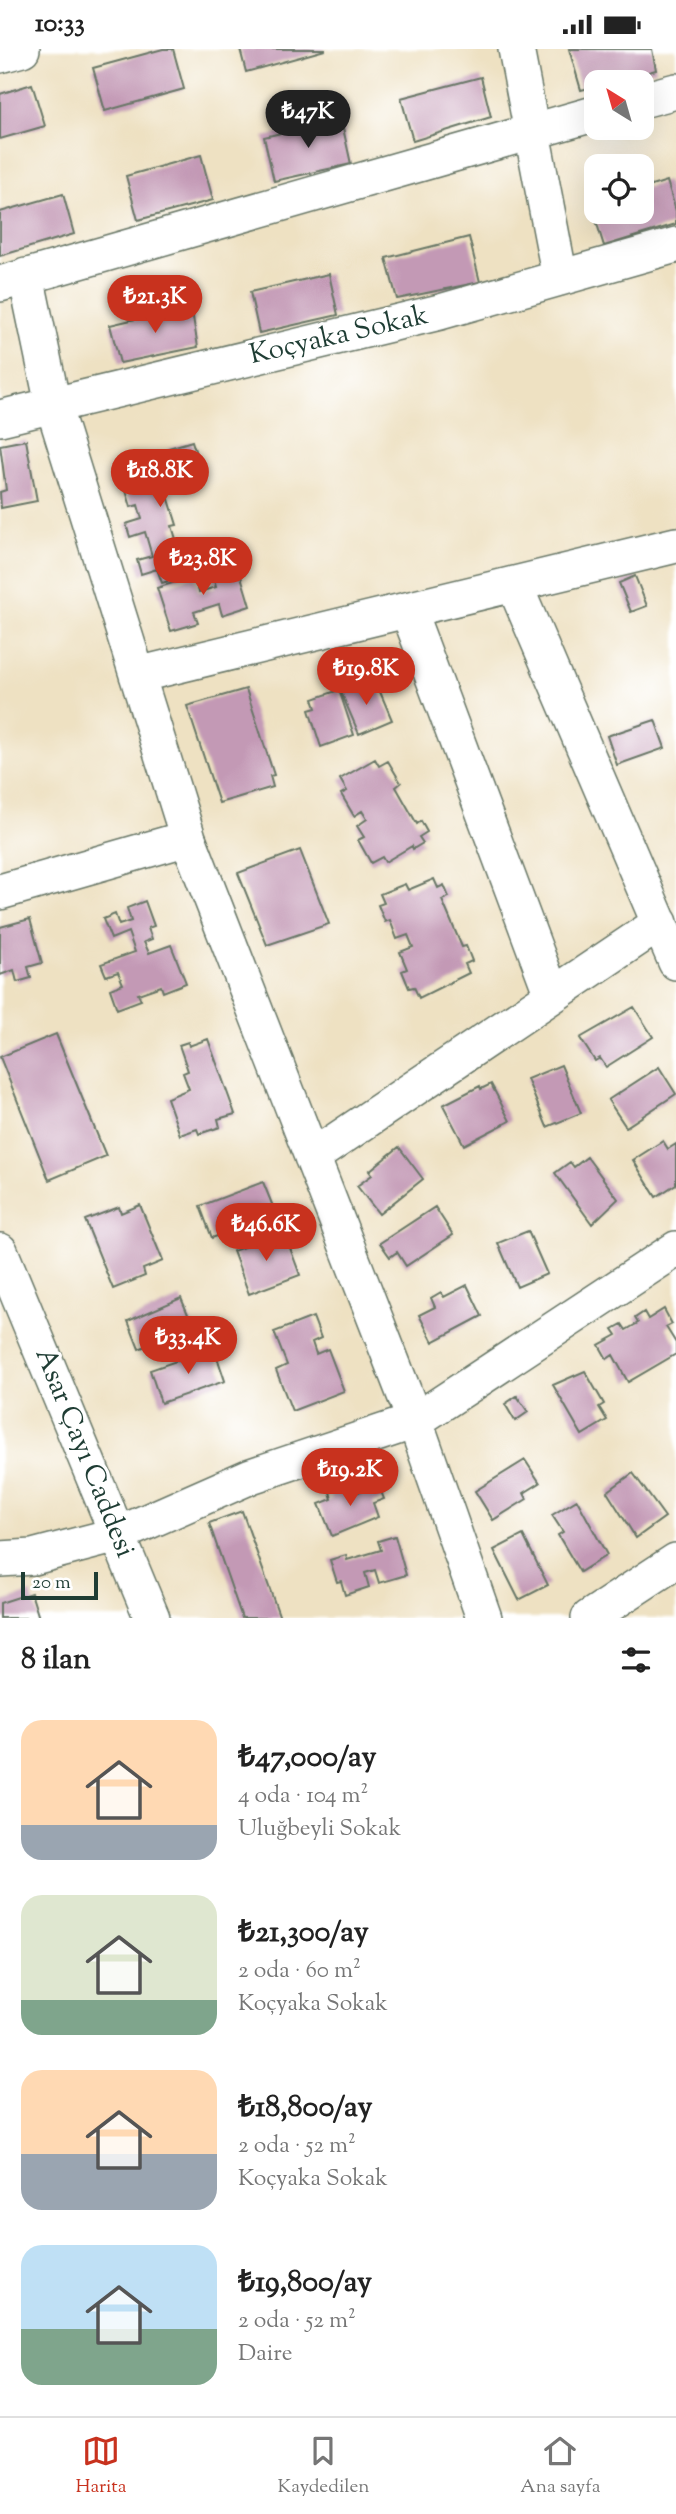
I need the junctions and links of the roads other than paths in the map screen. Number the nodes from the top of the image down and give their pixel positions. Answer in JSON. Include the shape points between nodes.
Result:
{"nodes":[{"id":1,"x":22,"y":49,"type":"edge"},
{"id":2,"x":516,"y":49,"type":"edge"},
{"id":3,"x":0,"y":55,"type":"edge"},
{"id":4,"x":676,"y":91,"type":"edge"},
{"id":5,"x":654,"y":97,"type":"edge"},
{"id":6,"x":584,"y":116,"type":"edge"},
{"id":7,"x":530,"y":131,"type":"junction"},
{"id":8,"x":676,"y":245,"type":"edge"},
{"id":9,"x":560,"y":278,"type":"junction"},
{"id":10,"x":13,"y":280,"type":"edge"},
{"id":11,"x":53,"y":405,"type":"junction"},
{"id":12,"x":0,"y":418,"type":"edge"},
{"id":13,"x":676,"y":545,"type":"edge"},
{"id":14,"x":514,"y":584,"type":"junction"},
{"id":15,"x":408,"y":610,"type":"junction"},
{"id":16,"x":137,"y":675,"type":"junction"},
{"id":17,"x":188,"y":838,"type":"junction"},
{"id":18,"x":0,"y":892,"type":"edge"},
{"id":19,"x":660,"y":923,"type":"junction"},
{"id":20,"x":676,"y":962,"type":"edge"},
{"id":21,"x":552,"y":995,"type":"junction"},
{"id":22,"x":312,"y":1157,"type":"junction"},
{"id":23,"x":676,"y":1249,"type":"edge"},
{"id":24,"x":0,"y":1251,"type":"edge"},
{"id":25,"x":415,"y":1420,"type":"junction"},
{"id":26,"x":117,"y":1535,"type":"junction"},
{"id":27,"x":0,"y":1559,"type":"edge"},
{"id":28,"x":676,"y":1561,"type":"edge"},
{"id":29,"x":152,"y":1618,"type":"edge"},
{"id":30,"x":484,"y":1618,"type":"edge"},
{"id":31,"x":589,"y":1618,"type":"edge"}],
"edges":[{"from":1,"to":3,"type":"street"},
{"from":2,"to":7,"type":"street"},
{"from":4,"to":5,"type":"street"},
{"from":6,"to":7,"type":"street"},
{"from":7,"to":9,"type":"street"},
{"from":7,"to":10,"type":"street"},
{"from":8,"to":9,"type":"street","name":"Koçyaka Sokak"},
{"from":9,"to":11,"type":"street","name":"Koçyaka Sokak","via":[[440,312]]},
{"from":10,"to":11,"type":"street"},
{"from":11,"to":12,"type":"street","name":"Koçyaka Sokak"},
{"from":11,"to":16,"type":"street"},
{"from":13,"to":14,"type":"street"},
{"from":14,"to":15,"type":"street"},
{"from":14,"to":19,"type":"street"},
{"from":15,"to":16,"type":"street"},
{"from":15,"to":21,"type":"street"},
{"from":16,"to":17,"type":"street"},
{"from":17,"to":18,"type":"street"},
{"from":17,"to":22,"type":"street"},
{"from":19,"to":20,"type":"street"},
{"from":19,"to":21,"type":"street"},
{"from":21,"to":22,"type":"street"},
{"from":22,"to":25,"type":"street"},
{"from":23,"to":25,"type":"street"},
{"from":24,"to":26,"type":"street","name":"Asar Çayı Caddesi"},
{"from":25,"to":26,"type":"street","via":[[251,1476]]},
{"from":25,"to":30,"type":"street"},
{"from":26,"to":27,"type":"street","via":[[33,1557]]},
{"from":26,"to":29,"type":"street","name":"Asar Çayı Caddesi"},
{"from":28,"to":31,"type":"street"}]}
